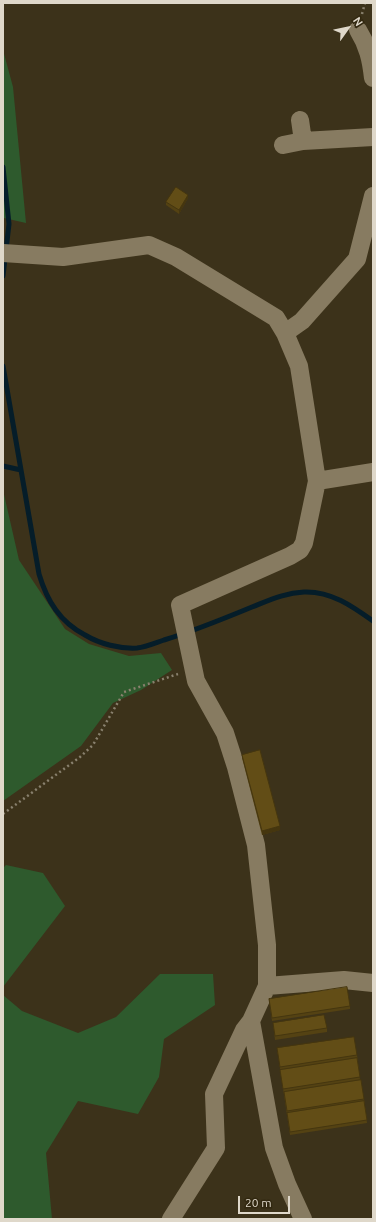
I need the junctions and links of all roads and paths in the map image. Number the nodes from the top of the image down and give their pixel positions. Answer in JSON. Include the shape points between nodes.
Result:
{"nodes":[{"id":1,"x":358,"y":30,"type":"dead end"},
{"id":2,"x":373,"y":78,"type":"edge"},
{"id":3,"x":300,"y":120,"type":"dead end"},
{"id":4,"x":373,"y":137,"type":"edge"},
{"id":5,"x":303,"y":141,"type":"junction"},
{"id":6,"x":283,"y":145,"type":"dead end"},
{"id":7,"x":373,"y":196,"type":"edge"},
{"id":8,"x":3,"y":253,"type":"edge"},
{"id":9,"x":285,"y":334,"type":"junction"},
{"id":10,"x":373,"y":472,"type":"edge"},
{"id":11,"x":317,"y":481,"type":"junction"},
{"id":12,"x":192,"y":662,"type":"junction"},
{"id":13,"x":3,"y":814,"type":"edge"},
{"id":14,"x":373,"y":983,"type":"edge"},
{"id":15,"x":267,"y":986,"type":"junction"},
{"id":16,"x":250,"y":1021,"type":"junction"},
{"id":17,"x":171,"y":1219,"type":"edge"},
{"id":18,"x":303,"y":1219,"type":"edge"}],
"edges":[{"from":1,"to":2,"type":"street","via":[[371,58]]},
{"from":3,"to":5,"type":"street"},
{"from":4,"to":5,"type":"street"},
{"from":5,"to":6,"type":"street"},
{"from":7,"to":9,"type":"street","via":[[357,259],[302,322]]},
{"from":8,"to":9,"type":"street","via":[[63,256],[149,245],[176,257],[262,308],[276,318]]},
{"from":9,"to":11,"type":"street","via":[[299,366]]},
{"from":10,"to":11,"type":"street"},
{"from":11,"to":12,"type":"street","via":[[304,543],[300,550],[180,605]]},
{"from":12,"to":13,"type":"path","via":[[124,692],[93,745]]},
{"from":12,"to":15,"type":"street","via":[[196,681],[225,734],[256,845],[267,945]]},
{"from":14,"to":15,"type":"street","via":[[344,980]]},
{"from":15,"to":16,"type":"street"},
{"from":16,"to":17,"type":"street","via":[[214,1094],[216,1148]]},
{"from":16,"to":18,"type":"street","via":[[274,1148]]}]}
